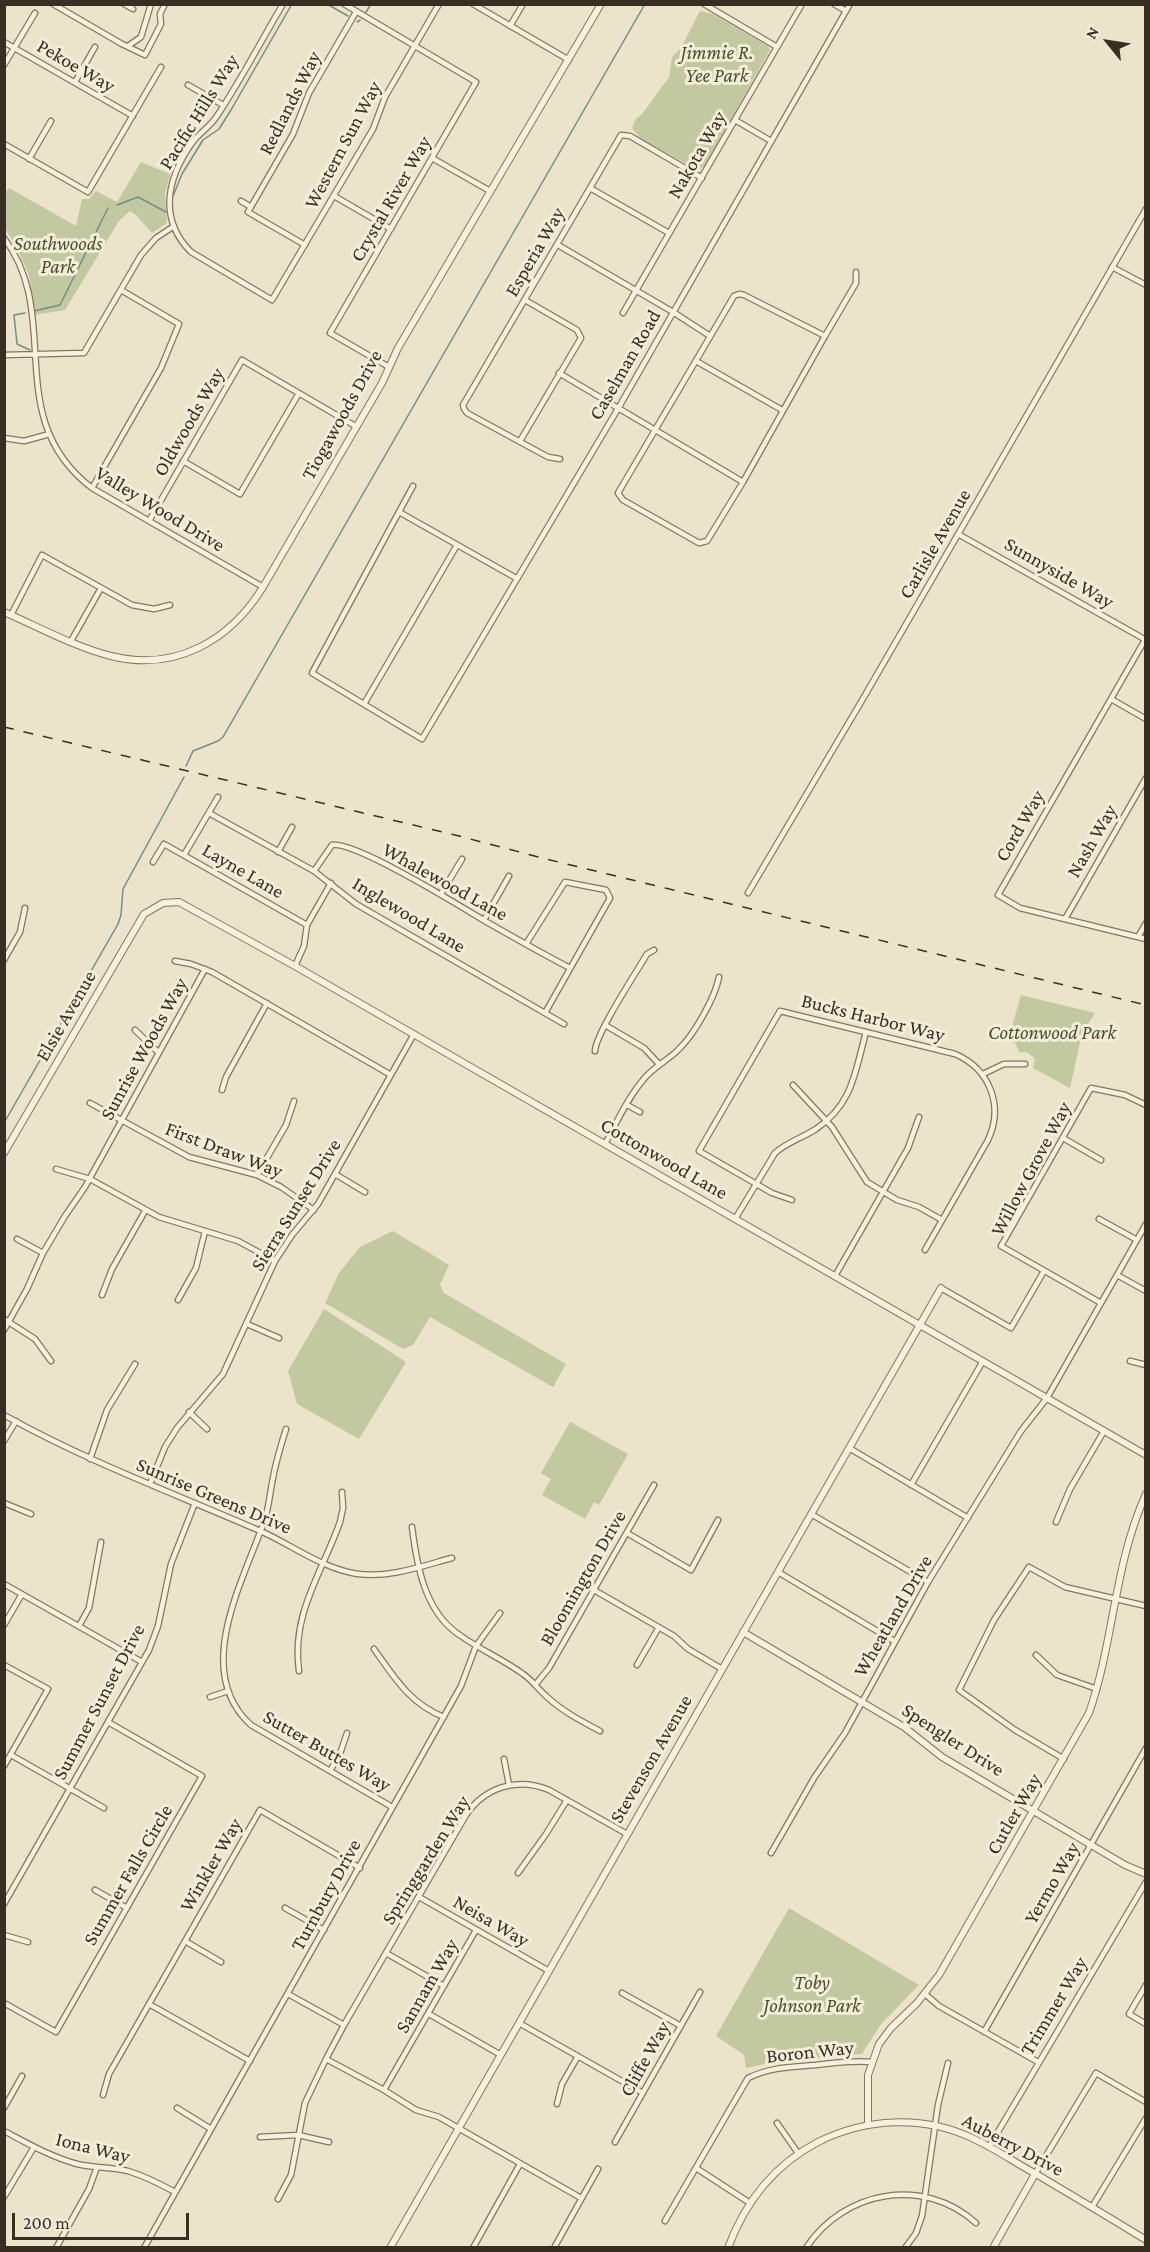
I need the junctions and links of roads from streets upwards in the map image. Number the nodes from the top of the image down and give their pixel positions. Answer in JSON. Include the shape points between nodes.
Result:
{"nodes":[{"id":1,"x":53,"y":4,"type":"edge"},
{"id":2,"x":124,"y":4,"type":"edge"},
{"id":3,"x":151,"y":4,"type":"edge"},
{"id":4,"x":165,"y":4,"type":"edge"},
{"id":5,"x":283,"y":4,"type":"edge"},
{"id":6,"x":344,"y":4,"type":"edge"},
{"id":7,"x":439,"y":4,"type":"edge"},
{"id":8,"x":473,"y":4,"type":"edge"},
{"id":9,"x":522,"y":4,"type":"edge"},
{"id":10,"x":601,"y":4,"type":"edge"},
{"id":11,"x":704,"y":4,"type":"edge"},
{"id":12,"x":802,"y":4,"type":"edge"},
{"id":13,"x":834,"y":4,"type":"edge"},
{"id":14,"x":850,"y":4,"type":"edge"},
{"id":15,"x":133,"y":9,"type":"dead end"},
{"id":16,"x":846,"y":11,"type":"junction"},
{"id":17,"x":356,"y":12,"type":"junction"},
{"id":18,"x":34,"y":13,"type":"dead end"},
{"id":19,"x":510,"y":26,"type":"junction"},
{"id":20,"x":4,"y":42,"type":"edge"},
{"id":21,"x":128,"y":46,"type":"junction"},
{"id":22,"x":415,"y":46,"type":"junction"},
{"id":23,"x":14,"y":47,"type":"junction"},
{"id":24,"x":95,"y":47,"type":"dead end"},
{"id":25,"x":777,"y":47,"type":"junction"},
{"id":26,"x":569,"y":60,"type":"junction"},
{"id":27,"x":4,"y":65,"type":"edge"},
{"id":28,"x":161,"y":67,"type":"dead end"},
{"id":29,"x":75,"y":82,"type":"junction"},
{"id":30,"x":188,"y":85,"type":"dead end"},
{"id":31,"x":224,"y":105,"type":"junction"},
{"id":32,"x":133,"y":116,"type":"junction"},
{"id":33,"x":735,"y":120,"type":"junction"},
{"id":34,"x":51,"y":121,"type":"dead end"},
{"id":35,"x":771,"y":141,"type":"junction"},
{"id":36,"x":4,"y":144,"type":"edge"},
{"id":37,"x":432,"y":158,"type":"junction"},
{"id":38,"x":29,"y":159,"type":"junction"},
{"id":39,"x":702,"y":178,"type":"junction"},
{"id":40,"x":590,"y":188,"type":"junction"},
{"id":41,"x":490,"y":191,"type":"junction"},
{"id":42,"x":334,"y":196,"type":"junction"},
{"id":43,"x":241,"y":201,"type":"dead end"},
{"id":44,"x":251,"y":207,"type":"junction"},
{"id":45,"x":1146,"y":209,"type":"edge"},
{"id":46,"x":174,"y":226,"type":"junction"},
{"id":47,"x":391,"y":229,"type":"junction"},
{"id":48,"x":669,"y":234,"type":"junction"},
{"id":49,"x":4,"y":238,"type":"edge"},
{"id":50,"x":305,"y":245,"type":"junction"},
{"id":51,"x":558,"y":245,"type":"junction"},
{"id":52,"x":10,"y":246,"type":"junction"},
{"id":53,"x":4,"y":250,"type":"edge"},
{"id":54,"x":1112,"y":267,"type":"junction"},
{"id":55,"x":856,"y":272,"type":"dead end"},
{"id":56,"x":1146,"y":285,"type":"edge"},
{"id":57,"x":121,"y":290,"type":"junction"},
{"id":58,"x":636,"y":290,"type":"junction"},
{"id":59,"x":273,"y":300,"type":"joint"},
{"id":60,"x":525,"y":300,"type":"junction"},
{"id":61,"x":673,"y":312,"type":"junction"},
{"id":62,"x":623,"y":313,"type":"dead end"},
{"id":63,"x":710,"y":336,"type":"junction"},
{"id":64,"x":825,"y":336,"type":"junction"},
{"id":65,"x":4,"y":355,"type":"edge"},
{"id":66,"x":32,"y":355,"type":"junction"},
{"id":67,"x":696,"y":361,"type":"junction"},
{"id":68,"x":389,"y":367,"type":"junction"},
{"id":69,"x":559,"y":373,"type":"junction"},
{"id":70,"x":299,"y":393,"type":"junction"},
{"id":71,"x":619,"y":407,"type":"junction"},
{"id":72,"x":782,"y":410,"type":"junction"},
{"id":73,"x":357,"y":426,"type":"junction"},
{"id":74,"x":656,"y":432,"type":"junction"},
{"id":75,"x":46,"y":435,"type":"junction"},
{"id":76,"x":4,"y":438,"type":"edge"},
{"id":77,"x":520,"y":441,"type":"junction"},
{"id":78,"x":560,"y":459,"type":"dead end"},
{"id":79,"x":183,"y":461,"type":"junction"},
{"id":80,"x":743,"y":482,"type":"junction"},
{"id":81,"x":413,"y":486,"type":"dead end"},
{"id":82,"x":92,"y":488,"type":"junction"},
{"id":83,"x":399,"y":512,"type":"junction"},
{"id":84,"x":149,"y":521,"type":"junction"},
{"id":85,"x":958,"y":534,"type":"junction"},
{"id":86,"x":457,"y":545,"type":"junction"},
{"id":87,"x":516,"y":578,"type":"junction"},
{"id":88,"x":263,"y":587,"type":"junction"},
{"id":89,"x":101,"y":588,"type":"junction"},
{"id":90,"x":170,"y":605,"type":"dead end"},
{"id":91,"x":8,"y":614,"type":"edge"},
{"id":92,"x":1145,"y":639,"type":"edge"},
{"id":93,"x":71,"y":640,"type":"junction"},
{"id":94,"x":1111,"y":699,"type":"junction"},
{"id":95,"x":364,"y":704,"type":"junction"},
{"id":96,"x":1146,"y":719,"type":"edge"},
{"id":97,"x":1146,"y":778,"type":"edge"},
{"id":98,"x":218,"y":797,"type":"dead end"},
{"id":99,"x":209,"y":813,"type":"junction"},
{"id":100,"x":292,"y":827,"type":"dead end"},
{"id":101,"x":278,"y":852,"type":"junction"},
{"id":102,"x":184,"y":855,"type":"junction"},
{"id":103,"x":462,"y":859,"type":"dead end"},
{"id":104,"x":153,"y":862,"type":"dead end"},
{"id":105,"x":314,"y":871,"type":"junction"},
{"id":106,"x":509,"y":876,"type":"dead end"},
{"id":107,"x":331,"y":883,"type":"junction"},
{"id":108,"x":748,"y":893,"type":"dead end"},
{"id":109,"x":441,"y":894,"type":"junction"},
{"id":110,"x":163,"y":903,"type":"joint"},
{"id":111,"x":25,"y":908,"type":"dead end"},
{"id":112,"x":1065,"y":919,"type":"junction"},
{"id":113,"x":484,"y":920,"type":"junction"},
{"id":114,"x":1146,"y":924,"type":"edge"},
{"id":115,"x":307,"y":925,"type":"junction"},
{"id":116,"x":1138,"y":937,"type":"junction"},
{"id":117,"x":1146,"y":939,"type":"edge"},
{"id":118,"x":526,"y":944,"type":"junction"},
{"id":119,"x":654,"y":950,"type":"dead end"},
{"id":120,"x":4,"y":960,"type":"edge"},
{"id":121,"x":175,"y":961,"type":"dead end"},
{"id":122,"x":296,"y":966,"type":"junction"},
{"id":123,"x":570,"y":968,"type":"junction"},
{"id":124,"x":205,"y":969,"type":"junction"},
{"id":125,"x":719,"y":977,"type":"dead end"},
{"id":126,"x":267,"y":1003,"type":"junction"},
{"id":127,"x":545,"y":1012,"type":"junction"},
{"id":128,"x":564,"y":1024,"type":"dead end"},
{"id":129,"x":605,"y":1025,"type":"junction"},
{"id":130,"x":135,"y":1030,"type":"dead end"},
{"id":131,"x":866,"y":1032,"type":"junction"},
{"id":132,"x":414,"y":1034,"type":"junction"},
{"id":133,"x":595,"y":1051,"type":"dead end"},
{"id":134,"x":158,"y":1052,"type":"junction"},
{"id":135,"x":658,"y":1064,"type":"junction"},
{"id":136,"x":1025,"y":1064,"type":"dead end"},
{"id":137,"x":983,"y":1074,"type":"junction"},
{"id":138,"x":391,"y":1075,"type":"junction"},
{"id":139,"x":793,"y":1085,"type":"dead end"},
{"id":140,"x":222,"y":1090,"type":"dead end"},
{"id":141,"x":294,"y":1101,"type":"dead end"},
{"id":142,"x":90,"y":1103,"type":"dead end"},
{"id":143,"x":627,"y":1105,"type":"junction"},
{"id":144,"x":1146,"y":1105,"type":"edge"},
{"id":145,"x":640,"y":1112,"type":"dead end"},
{"id":146,"x":919,"y":1117,"type":"dead end"},
{"id":147,"x":122,"y":1121,"type":"junction"},
{"id":148,"x":826,"y":1121,"type":"junction"},
{"id":149,"x":1063,"y":1138,"type":"junction"},
{"id":150,"x":604,"y":1144,"type":"junction"},
{"id":151,"x":4,"y":1153,"type":"edge"},
{"id":152,"x":1101,"y":1160,"type":"dead end"},
{"id":153,"x":56,"y":1169,"type":"dead end"},
{"id":154,"x":335,"y":1174,"type":"junction"},
{"id":155,"x":257,"y":1175,"type":"junction"},
{"id":156,"x":90,"y":1179,"type":"junction"},
{"id":157,"x":755,"y":1184,"type":"junction"},
{"id":158,"x":365,"y":1192,"type":"dead end"},
{"id":159,"x":882,"y":1192,"type":"junction"},
{"id":160,"x":792,"y":1200,"type":"dead end"},
{"id":161,"x":314,"y":1210,"type":"junction"},
{"id":162,"x":145,"y":1211,"type":"junction"},
{"id":163,"x":1099,"y":1218,"type":"dead end"},
{"id":164,"x":735,"y":1219,"type":"junction"},
{"id":165,"x":942,"y":1220,"type":"junction"},
{"id":166,"x":1146,"y":1224,"type":"edge"},
{"id":167,"x":205,"y":1231,"type":"junction"},
{"id":168,"x":17,"y":1239,"type":"dead end"},
{"id":169,"x":1137,"y":1240,"type":"junction"},
{"id":170,"x":925,"y":1250,"type":"dead end"},
{"id":171,"x":43,"y":1253,"type":"junction"},
{"id":172,"x":275,"y":1261,"type":"junction"},
{"id":173,"x":1044,"y":1271,"type":"junction"},
{"id":174,"x":1117,"y":1275,"type":"junction"},
{"id":175,"x":835,"y":1276,"type":"junction"},
{"id":176,"x":941,"y":1288,"type":"joint"},
{"id":177,"x":1146,"y":1291,"type":"edge"},
{"id":178,"x":102,"y":1295,"type":"dead end"},
{"id":179,"x":178,"y":1300,"type":"dead end"},
{"id":180,"x":1101,"y":1303,"type":"junction"},
{"id":181,"x":7,"y":1320,"type":"edge"},
{"id":182,"x":247,"y":1324,"type":"junction"},
{"id":183,"x":920,"y":1325,"type":"junction"},
{"id":184,"x":4,"y":1330,"type":"edge"},
{"id":185,"x":279,"y":1338,"type":"dead end"},
{"id":186,"x":51,"y":1361,"type":"dead end"},
{"id":187,"x":983,"y":1361,"type":"junction"},
{"id":188,"x":1130,"y":1361,"type":"dead end"},
{"id":189,"x":135,"y":1364,"type":"dead end"},
{"id":190,"x":1146,"y":1365,"type":"edge"},
{"id":191,"x":1047,"y":1398,"type":"junction"},
{"id":192,"x":189,"y":1412,"type":"junction"},
{"id":193,"x":4,"y":1415,"type":"edge"},
{"id":194,"x":16,"y":1421,"type":"junction"},
{"id":195,"x":207,"y":1429,"type":"dead end"},
{"id":196,"x":286,"y":1429,"type":"dead end"},
{"id":197,"x":1104,"y":1431,"type":"junction"},
{"id":198,"x":4,"y":1441,"type":"edge"},
{"id":199,"x":849,"y":1448,"type":"junction"},
{"id":200,"x":1146,"y":1455,"type":"edge"},
{"id":201,"x":90,"y":1459,"type":"junction"},
{"id":202,"x":150,"y":1484,"type":"junction"},
{"id":203,"x":654,"y":1485,"type":"dead end"},
{"id":204,"x":911,"y":1485,"type":"junction"},
{"id":205,"x":342,"y":1492,"type":"dead end"},
{"id":206,"x":1146,"y":1494,"type":"edge"},
{"id":207,"x":4,"y":1503,"type":"edge"},
{"id":208,"x":195,"y":1503,"type":"junction"},
{"id":209,"x":31,"y":1514,"type":"dead end"},
{"id":210,"x":811,"y":1514,"type":"junction"},
{"id":211,"x":968,"y":1518,"type":"junction"},
{"id":212,"x":718,"y":1520,"type":"dead end"},
{"id":213,"x":1056,"y":1522,"type":"dead end"},
{"id":214,"x":412,"y":1527,"type":"dead end"},
{"id":215,"x":260,"y":1531,"type":"junction"},
{"id":216,"x":627,"y":1533,"type":"junction"},
{"id":217,"x":101,"y":1542,"type":"dead end"},
{"id":218,"x":452,"y":1558,"type":"dead end"},
{"id":219,"x":323,"y":1563,"type":"junction"},
{"id":220,"x":418,"y":1567,"type":"junction"},
{"id":221,"x":778,"y":1572,"type":"junction"},
{"id":222,"x":928,"y":1582,"type":"junction"},
{"id":223,"x":4,"y":1584,"type":"edge"},
{"id":224,"x":594,"y":1590,"type":"junction"},
{"id":225,"x":22,"y":1594,"type":"junction"},
{"id":226,"x":1116,"y":1599,"type":"junction"},
{"id":227,"x":1146,"y":1606,"type":"edge"},
{"id":228,"x":500,"y":1613,"type":"dead end"},
{"id":229,"x":4,"y":1625,"type":"edge"},
{"id":230,"x":79,"y":1626,"type":"junction"},
{"id":231,"x":659,"y":1627,"type":"junction"},
{"id":232,"x":743,"y":1632,"type":"junction"},
{"id":233,"x":894,"y":1641,"type":"junction"},
{"id":234,"x":476,"y":1646,"type":"junction"},
{"id":235,"x":374,"y":1649,"type":"dead end"},
{"id":236,"x":1036,"y":1655,"type":"dead end"},
{"id":237,"x":142,"y":1662,"type":"junction"},
{"id":238,"x":4,"y":1665,"type":"edge"},
{"id":239,"x":637,"y":1665,"type":"dead end"},
{"id":240,"x":722,"y":1669,"type":"junction"},
{"id":241,"x":299,"y":1671,"type":"dead end"},
{"id":242,"x":536,"y":1685,"type":"junction"},
{"id":243,"x":1097,"y":1689,"type":"junction"},
{"id":244,"x":228,"y":1691,"type":"junction"},
{"id":245,"x":210,"y":1697,"type":"dead end"},
{"id":246,"x":862,"y":1702,"type":"junction"},
{"id":247,"x":444,"y":1717,"type":"junction"},
{"id":248,"x":108,"y":1722,"type":"junction"},
{"id":249,"x":600,"y":1731,"type":"dead end"},
{"id":250,"x":347,"y":1733,"type":"dead end"},
{"id":251,"x":1146,"y":1748,"type":"edge"},
{"id":252,"x":11,"y":1755,"type":"junction"},
{"id":253,"x":1065,"y":1758,"type":"junction"},
{"id":254,"x":504,"y":1759,"type":"dead end"},
{"id":255,"x":4,"y":1766,"type":"edge"},
{"id":256,"x":330,"y":1771,"type":"junction"},
{"id":257,"x":509,"y":1785,"type":"junction"},
{"id":258,"x":70,"y":1788,"type":"junction"},
{"id":259,"x":567,"y":1800,"type":"junction"},
{"id":260,"x":392,"y":1807,"type":"junction"},
{"id":261,"x":104,"y":1808,"type":"dead end"},
{"id":262,"x":1034,"y":1811,"type":"junction"},
{"id":263,"x":627,"y":1834,"type":"junction"},
{"id":264,"x":1091,"y":1845,"type":"junction"},
{"id":265,"x":771,"y":1853,"type":"dead end"},
{"id":266,"x":360,"y":1868,"type":"junction"},
{"id":267,"x":518,"y":1873,"type":"dead end"},
{"id":268,"x":1146,"y":1874,"type":"edge"},
{"id":269,"x":1146,"y":1882,"type":"edge"},
{"id":270,"x":95,"y":1890,"type":"dead end"},
{"id":271,"x":418,"y":1898,"type":"junction"},
{"id":272,"x":4,"y":1904,"type":"edge"},
{"id":273,"x":127,"y":1908,"type":"junction"},
{"id":274,"x":285,"y":1908,"type":"dead end"},
{"id":275,"x":324,"y":1930,"type":"junction"},
{"id":276,"x":476,"y":1930,"type":"junction"},
{"id":277,"x":4,"y":1935,"type":"edge"},
{"id":278,"x":185,"y":1941,"type":"junction"},
{"id":279,"x":28,"y":1942,"type":"dead end"},
{"id":280,"x":386,"y":1953,"type":"junction"},
{"id":281,"x":221,"y":1962,"type":"dead end"},
{"id":282,"x":549,"y":1971,"type":"junction"},
{"id":283,"x":1146,"y":1985,"type":"edge"},
{"id":284,"x":444,"y":1986,"type":"junction"},
{"id":285,"x":700,"y":1992,"type":"dead end"},
{"id":286,"x":622,"y":1993,"type":"dead end"},
{"id":287,"x":288,"y":1994,"type":"junction"},
{"id":288,"x":925,"y":1994,"type":"junction"},
{"id":289,"x":4,"y":2003,"type":"edge"},
{"id":290,"x":149,"y":2004,"type":"junction"},
{"id":291,"x":429,"y":2014,"type":"junction"},
{"id":292,"x":519,"y":2023,"type":"junction"},
{"id":293,"x":1146,"y":2024,"type":"edge"},
{"id":294,"x":344,"y":2025,"type":"junction"},
{"id":295,"x":681,"y":2026,"type":"junction"},
{"id":296,"x":984,"y":2032,"type":"junction"},
{"id":297,"x":501,"y":2055,"type":"junction"},
{"id":298,"x":578,"y":2056,"type":"junction"},
{"id":299,"x":326,"y":2059,"type":"junction"},
{"id":300,"x":250,"y":2061,"type":"junction"},
{"id":301,"x":872,"y":2062,"type":"junction"},
{"id":302,"x":1038,"y":2062,"type":"junction"},
{"id":303,"x":948,"y":2063,"type":"dead end"},
{"id":304,"x":22,"y":2076,"type":"dead end"},
{"id":305,"x":384,"y":2090,"type":"junction"},
{"id":306,"x":644,"y":2093,"type":"junction"},
{"id":307,"x":103,"y":2095,"type":"dead end"},
{"id":308,"x":1146,"y":2102,"type":"edge"},
{"id":309,"x":556,"y":2104,"type":"dead end"},
{"id":310,"x":4,"y":2108,"type":"edge"},
{"id":311,"x":177,"y":2109,"type":"dead end"},
{"id":312,"x":1146,"y":2118,"type":"edge"},
{"id":313,"x":777,"y":2123,"type":"dead end"},
{"id":314,"x":867,"y":2124,"type":"junction"},
{"id":315,"x":935,"y":2125,"type":"junction"},
{"id":316,"x":458,"y":2128,"type":"junction"},
{"id":317,"x":211,"y":2129,"type":"junction"},
{"id":318,"x":4,"y":2131,"type":"edge"},
{"id":319,"x":298,"y":2135,"type":"junction"},
{"id":320,"x":260,"y":2137,"type":"dead end"},
{"id":321,"x":329,"y":2142,"type":"dead end"},
{"id":322,"x":615,"y":2142,"type":"dead end"},
{"id":323,"x":34,"y":2147,"type":"junction"},
{"id":324,"x":989,"y":2147,"type":"junction"},
{"id":325,"x":798,"y":2153,"type":"junction"},
{"id":326,"x":520,"y":2164,"type":"junction"},
{"id":327,"x":97,"y":2167,"type":"junction"},
{"id":328,"x":696,"y":2168,"type":"junction"},
{"id":329,"x":598,"y":2169,"type":"dead end"},
{"id":330,"x":1035,"y":2174,"type":"junction"},
{"id":331,"x":175,"y":2192,"type":"junction"},
{"id":332,"x":4,"y":2197,"type":"edge"},
{"id":333,"x":925,"y":2197,"type":"junction"},
{"id":334,"x":581,"y":2198,"type":"junction"},
{"id":335,"x":278,"y":2199,"type":"dead end"},
{"id":336,"x":750,"y":2202,"type":"junction"},
{"id":337,"x":1092,"y":2207,"type":"junction"},
{"id":338,"x":665,"y":2221,"type":"dead end"},
{"id":339,"x":975,"y":2223,"type":"dead end"},
{"id":340,"x":1146,"y":2240,"type":"edge"},
{"id":341,"x":56,"y":2247,"type":"edge"},
{"id":342,"x":144,"y":2247,"type":"edge"},
{"id":343,"x":390,"y":2247,"type":"edge"},
{"id":344,"x":473,"y":2247,"type":"edge"},
{"id":345,"x":554,"y":2247,"type":"edge"},
{"id":346,"x":728,"y":2247,"type":"edge"},
{"id":347,"x":806,"y":2247,"type":"edge"},
{"id":348,"x":905,"y":2247,"type":"edge"},
{"id":349,"x":993,"y":2247,"type":"edge"}],
"edges":[{"from":1,"to":21,"type":"street"},
{"from":2,"to":15,"type":"street"},
{"from":3,"to":21,"type":"street","via":[[141,37]]},
{"from":4,"to":21,"type":"street","via":[[145,55]]},
{"from":5,"to":31,"type":"street","name":"Pacific Hills Way"},
{"from":6,"to":17,"type":"street"},
{"from":7,"to":22,"type":"street","name":"Western Sun Way"},
{"from":8,"to":19,"type":"street"},
{"from":9,"to":19,"type":"street"},
{"from":10,"to":26,"type":"street","name":"Tiogawoods Drive"},
{"from":11,"to":25,"type":"street"},
{"from":12,"to":25,"type":"street","name":"Nakota Way"},
{"from":13,"to":16,"type":"street"},
{"from":14,"to":16,"type":"street","name":"Caselman Road"},
{"from":16,"to":35,"type":"street","name":"Caselman Road"},
{"from":17,"to":22,"type":"street"},
{"from":17,"to":44,"type":"street","name":"Redlands Way"},
{"from":18,"to":23,"type":"street"},
{"from":19,"to":26,"type":"street"},
{"from":20,"to":23,"type":"street","name":"Pekoe Way"},
{"from":22,"to":37,"type":"street","name":"Crystal River Way","via":[[476,82]]},
{"from":22,"to":42,"type":"street","name":"Western Sun Way"},
{"from":23,"to":27,"type":"street"},
{"from":23,"to":29,"type":"street","name":"Pekoe Way"},
{"from":24,"to":29,"type":"street"},
{"from":25,"to":33,"type":"street","name":"Nakota Way"},
{"from":26,"to":41,"type":"street","name":"Tiogawoods Drive"},
{"from":28,"to":32,"type":"street"},
{"from":29,"to":32,"type":"street","name":"Pekoe Way"},
{"from":30,"to":31,"type":"street"},
{"from":31,"to":46,"type":"street","name":"Pacific Hills Way","via":[[192,143],[173,178],[169,199]]},
{"from":32,"to":38,"type":"street","via":[[88,192]]},
{"from":33,"to":35,"type":"street"},
{"from":33,"to":39,"type":"street","name":"Nakota Way"},
{"from":34,"to":38,"type":"street"},
{"from":35,"to":61,"type":"street","name":"Caselman Road"},
{"from":36,"to":38,"type":"street"},
{"from":37,"to":41,"type":"street"},
{"from":37,"to":47,"type":"street","name":"Crystal River Way"},
{"from":39,"to":40,"type":"street","name":"Esperia Way","via":[[630,136],[621,135]]},
{"from":39,"to":48,"type":"street","name":"Nakota Way"},
{"from":40,"to":48,"type":"street"},
{"from":40,"to":51,"type":"street","name":"Esperia Way"},
{"from":41,"to":68,"type":"street","name":"Tiogawoods Drive"},
{"from":42,"to":47,"type":"street"},
{"from":42,"to":50,"type":"street","name":"Western Sun Way"},
{"from":43,"to":44,"type":"street"},
{"from":44,"to":50,"type":"street","via":[[248,212]]},
{"from":45,"to":54,"type":"street","name":"Carlisle Avenue"},
{"from":46,"to":57,"type":"street","via":[[146,249]]},
{"from":46,"to":59,"type":"street","name":"Pacific Hills Way","via":[[186,247],[197,256]]},
{"from":47,"to":68,"type":"street","name":"Crystal River Way","via":[[330,333]]},
{"from":48,"to":58,"type":"street","name":"Nakota Way"},
{"from":49,"to":52,"type":"street","name":"Valley Wood Drive"},
{"from":50,"to":59,"type":"street","name":"Western Sun Way"},
{"from":51,"to":58,"type":"street"},
{"from":51,"to":60,"type":"street","name":"Esperia Way"},
{"from":52,"to":53,"type":"street"},
{"from":52,"to":66,"type":"street","name":"Valley Wood Drive","via":[[26,283]]},
{"from":54,"to":56,"type":"street"},
{"from":54,"to":85,"type":"street","name":"Carlisle Avenue"},
{"from":55,"to":64,"type":"street","via":[[856,283]]},
{"from":57,"to":66,"type":"street","via":[[84,353]]},
{"from":57,"to":82,"type":"street","via":[[179,324],[161,368]]},
{"from":58,"to":61,"type":"street"},
{"from":58,"to":62,"type":"street","name":"Nakota Way"},
{"from":60,"to":69,"type":"street","via":[[580,333],[581,338]]},
{"from":60,"to":77,"type":"street","name":"Esperia Way","via":[[463,405],[467,413]]},
{"from":61,"to":63,"type":"street"},
{"from":61,"to":71,"type":"street","name":"Caselman Road"},
{"from":63,"to":64,"type":"street","via":[[739,294]]},
{"from":63,"to":67,"type":"street"},
{"from":64,"to":72,"type":"street"},
{"from":65,"to":66,"type":"street"},
{"from":66,"to":75,"type":"street","name":"Valley Wood Drive","via":[[37,406]]},
{"from":67,"to":72,"type":"street"},
{"from":67,"to":74,"type":"street"},
{"from":68,"to":73,"type":"street","name":"Tiogawoods Drive"},
{"from":69,"to":71,"type":"street"},
{"from":69,"to":77,"type":"street"},
{"from":70,"to":73,"type":"street","name":"Oldwoods Way"},
{"from":70,"to":79,"type":"street","name":"Oldwoods Way","via":[[242,360]]},
{"from":70,"to":79,"type":"street","via":[[240,494]]},
{"from":71,"to":74,"type":"street"},
{"from":71,"to":87,"type":"street","name":"Caselman Road"},
{"from":72,"to":80,"type":"street"},
{"from":73,"to":88,"type":"street","name":"Tiogawoods Drive"},
{"from":74,"to":80,"type":"street"},
{"from":74,"to":80,"type":"street","via":[[619,490],[623,500],[699,543],[707,541]]},
{"from":75,"to":76,"type":"street","via":[[24,441]]},
{"from":75,"to":82,"type":"street","name":"Valley Wood Drive","via":[[66,465]]},
{"from":77,"to":78,"type":"street","via":[[548,457]]},
{"from":79,"to":84,"type":"street","name":"Oldwoods Way"},
{"from":81,"to":83,"type":"street"},
{"from":82,"to":84,"type":"street","name":"Valley Wood Drive"},
{"from":83,"to":86,"type":"street"},
{"from":83,"to":95,"type":"street","via":[[312,673]]},
{"from":84,"to":88,"type":"street","name":"Valley Wood Drive"},
{"from":85,"to":92,"type":"street","name":"Sunnyside Way"},
{"from":85,"to":108,"type":"street","name":"Carlisle Avenue"},
{"from":86,"to":87,"type":"street"},
{"from":86,"to":95,"type":"street"},
{"from":87,"to":95,"type":"street","name":"Caselman Road","via":[[422,739]]},
{"from":88,"to":93,"type":"street","name":"Tiogawoods Drive","via":[[245,614],[225,633],[181,655],[125,659]]},
{"from":89,"to":90,"type":"street","via":[[138,607]]},
{"from":89,"to":91,"type":"street","via":[[42,555]]},
{"from":89,"to":93,"type":"street"},
{"from":91,"to":93,"type":"street","name":"Tiogawoods Drive"},
{"from":92,"to":94,"type":"street","name":"Cord Way"},
{"from":94,"to":96,"type":"street"},
{"from":94,"to":112,"type":"street","name":"Cord Way","via":[[998,895],[1020,908]]},
{"from":97,"to":112,"type":"street","name":"Nash Way"},
{"from":98,"to":99,"type":"street"},
{"from":99,"to":101,"type":"street","name":"Inglewood Lane"},
{"from":99,"to":102,"type":"street"},
{"from":100,"to":101,"type":"street"},
{"from":101,"to":105,"type":"street","name":"Inglewood Lane"},
{"from":102,"to":104,"type":"street","name":"Layne Lane","via":[[164,844]]},
{"from":102,"to":115,"type":"street","name":"Layne Lane"},
{"from":103,"to":109,"type":"street"},
{"from":105,"to":107,"type":"street","name":"Inglewood Lane"},
{"from":105,"to":109,"type":"street","name":"Whalewood Lane","via":[[329,847],[339,844]]},
{"from":106,"to":113,"type":"street"},
{"from":107,"to":115,"type":"street"},
{"from":107,"to":127,"type":"street","name":"Inglewood Lane","via":[[356,904]]},
{"from":109,"to":113,"type":"street","name":"Whalewood Lane"},
{"from":110,"to":122,"type":"street","name":"Cottonwood Lane","via":[[180,902]]},
{"from":110,"to":151,"type":"street","name":"Elsie Avenue","via":[[139,921]]},
{"from":111,"to":120,"type":"street","via":[[20,932]]},
{"from":112,"to":116,"type":"street","name":"Cord Way"},
{"from":113,"to":118,"type":"street","name":"Whalewood Lane"},
{"from":114,"to":116,"type":"street"},
{"from":115,"to":122,"type":"street"},
{"from":116,"to":117,"type":"street","name":"Cord Way"},
{"from":118,"to":123,"type":"street","name":"Whalewood Lane"},
{"from":118,"to":123,"type":"street","via":[[562,884],[606,890],[610,898]]},
{"from":119,"to":129,"type":"street","via":[[647,954]]},
{"from":121,"to":124,"type":"street"},
{"from":122,"to":132,"type":"street","name":"Cottonwood Lane"},
{"from":123,"to":127,"type":"street"},
{"from":124,"to":126,"type":"street","name":"Sunrise Woods Way"},
{"from":124,"to":134,"type":"street","name":"Sunrise Woods Way"},
{"from":125,"to":135,"type":"street","via":[[689,1038]]},
{"from":126,"to":138,"type":"street","name":"Sunrise Woods Way"},
{"from":126,"to":140,"type":"street"},
{"from":127,"to":128,"type":"street","name":"Inglewood Lane"},
{"from":129,"to":133,"type":"street"},
{"from":129,"to":135,"type":"street","via":[[644,1048]]},
{"from":130,"to":134,"type":"street"},
{"from":131,"to":137,"type":"street","name":"Bucks Harbor Way","via":[[955,1054]]},
{"from":131,"to":148,"type":"street","via":[[849,1092]]},
{"from":131,"to":157,"type":"street","name":"Bucks Harbor Way","via":[[780,1011],[699,1150]]},
{"from":132,"to":138,"type":"street","name":"Sierra Sunset Drive"},
{"from":132,"to":150,"type":"street","name":"Cottonwood Lane"},
{"from":134,"to":147,"type":"street","name":"Sunrise Woods Way"},
{"from":135,"to":143,"type":"street"},
{"from":136,"to":137,"type":"street","via":[[1004,1064]]},
{"from":137,"to":165,"type":"street","via":[[993,1097],[992,1128]]},
{"from":138,"to":154,"type":"street","name":"Sierra Sunset Drive"},
{"from":139,"to":148,"type":"street"},
{"from":141,"to":155,"type":"street","via":[[286,1125]]},
{"from":142,"to":147,"type":"street","name":"First Draw Way"},
{"from":143,"to":145,"type":"street"},
{"from":143,"to":150,"type":"street"},
{"from":144,"to":149,"type":"street","name":"Willow Grove Way","via":[[1125,1095],[1091,1088]]},
{"from":146,"to":159,"type":"street","via":[[911,1142]]},
{"from":147,"to":155,"type":"street","name":"First Draw Way","via":[[189,1157]]},
{"from":147,"to":156,"type":"street","name":"Sunrise Woods Way"},
{"from":148,"to":157,"type":"street","via":[[780,1148]]},
{"from":148,"to":159,"type":"street","via":[[862,1177]]},
{"from":149,"to":152,"type":"street"},
{"from":149,"to":173,"type":"street","name":"Willow Grove Way","via":[[1001,1246]]},
{"from":150,"to":164,"type":"street","name":"Cottonwood Lane"},
{"from":153,"to":156,"type":"street"},
{"from":154,"to":158,"type":"street"},
{"from":154,"to":161,"type":"street","name":"Sierra Sunset Drive"},
{"from":155,"to":161,"type":"street","name":"First Draw Way"},
{"from":156,"to":162,"type":"street"},
{"from":156,"to":171,"type":"street","name":"Sunrise Woods Way"},
{"from":157,"to":160,"type":"street"},
{"from":157,"to":164,"type":"street"},
{"from":159,"to":165,"type":"street"},
{"from":159,"to":175,"type":"street"},
{"from":161,"to":172,"type":"street","name":"Sierra Sunset Drive"},
{"from":162,"to":167,"type":"street"},
{"from":162,"to":178,"type":"street"},
{"from":163,"to":169,"type":"street"},
{"from":164,"to":175,"type":"street","name":"Cottonwood Lane"},
{"from":165,"to":170,"type":"street"},
{"from":166,"to":169,"type":"street"},
{"from":167,"to":172,"type":"street","via":[[238,1241]]},
{"from":167,"to":179,"type":"street","via":[[195,1268]]},
{"from":168,"to":171,"type":"street"},
{"from":169,"to":174,"type":"street"},
{"from":171,"to":181,"type":"street","name":"Sunrise Woods Way"},
{"from":172,"to":182,"type":"street","name":"Sierra Sunset Drive"},
{"from":173,"to":176,"type":"street","via":[[1011,1328]]},
{"from":173,"to":180,"type":"street","name":"Willow Grove Way"},
{"from":174,"to":177,"type":"street"},
{"from":174,"to":180,"type":"street"},
{"from":175,"to":183,"type":"street","name":"Cottonwood Lane"},
{"from":176,"to":183,"type":"street","name":"Stevenson Avenue"},
{"from":180,"to":191,"type":"street"},
{"from":181,"to":184,"type":"street","name":"Sunrise Woods Way"},
{"from":181,"to":186,"type":"street","via":[[35,1339]]},
{"from":182,"to":185,"type":"street"},
{"from":182,"to":192,"type":"street","name":"Sierra Sunset Drive","via":[[224,1374]]},
{"from":183,"to":187,"type":"street","name":"Cottonwood Lane"},
{"from":183,"to":199,"type":"street","name":"Stevenson Avenue"},
{"from":187,"to":191,"type":"street","name":"Cottonwood Lane"},
{"from":187,"to":204,"type":"street"},
{"from":188,"to":190,"type":"street"},
{"from":189,"to":201,"type":"street","via":[[107,1410]]},
{"from":191,"to":197,"type":"street","name":"Cottonwood Lane"},
{"from":191,"to":211,"type":"street","name":"Wheatland Drive","via":[[1024,1426]]},
{"from":192,"to":195,"type":"street"},
{"from":192,"to":202,"type":"street","name":"Sierra Sunset Drive","via":[[165,1447]]},
{"from":193,"to":194,"type":"street","name":"Sunrise Greens Drive"},
{"from":194,"to":198,"type":"street"},
{"from":194,"to":201,"type":"street","name":"Sunrise Greens Drive"},
{"from":196,"to":215,"type":"street","name":"Sutter Buttes Way"},
{"from":197,"to":200,"type":"street","name":"Cottonwood Lane"},
{"from":197,"to":213,"type":"street","via":[[1070,1489]]},
{"from":199,"to":204,"type":"street"},
{"from":199,"to":210,"type":"street","name":"Stevenson Avenue"},
{"from":201,"to":202,"type":"street","name":"Sunrise Greens Drive"},
{"from":202,"to":208,"type":"street","name":"Sunrise Greens Drive"},
{"from":203,"to":216,"type":"street","name":"Bloomington Drive"},
{"from":204,"to":211,"type":"street"},
{"from":205,"to":219,"type":"street","via":[[340,1522]]},
{"from":206,"to":226,"type":"street","name":"Cutler Way","via":[[1127,1545]]},
{"from":207,"to":209,"type":"street"},
{"from":208,"to":215,"type":"street","name":"Sunrise Greens Drive"},
{"from":208,"to":237,"type":"street","name":"Summer Sunset Drive","via":[[171,1564],[158,1626]]},
{"from":210,"to":221,"type":"street","name":"Stevenson Avenue"},
{"from":210,"to":222,"type":"street"},
{"from":211,"to":222,"type":"street","name":"Wheatland Drive"},
{"from":212,"to":216,"type":"street","via":[[691,1570]]},
{"from":214,"to":220,"type":"street"},
{"from":215,"to":219,"type":"street","name":"Sunrise Greens Drive"},
{"from":215,"to":244,"type":"street","name":"Sutter Buttes Way","via":[[229,1617],[224,1664]]},
{"from":216,"to":224,"type":"street","name":"Bloomington Drive"},
{"from":217,"to":230,"type":"street","via":[[91,1601]]},
{"from":218,"to":220,"type":"street","name":"Sunrise Greens Drive"},
{"from":219,"to":220,"type":"street","name":"Sunrise Greens Drive","via":[[367,1575]]},
{"from":219,"to":241,"type":"street","via":[[301,1618],[297,1641]]},
{"from":220,"to":234,"type":"street","via":[[438,1615]]},
{"from":221,"to":232,"type":"street","name":"Stevenson Avenue"},
{"from":221,"to":233,"type":"street"},
{"from":222,"to":233,"type":"street","name":"Wheatland Drive"},
{"from":223,"to":225,"type":"street"},
{"from":224,"to":231,"type":"street"},
{"from":224,"to":242,"type":"street","name":"Bloomington Drive"},
{"from":225,"to":229,"type":"street"},
{"from":225,"to":230,"type":"street"},
{"from":226,"to":227,"type":"street"},
{"from":226,"to":243,"type":"street","name":"Cutler Way"},
{"from":226,"to":253,"type":"street","via":[[1065,1587],[1029,1567],[985,1635],[959,1689],[1015,1730]]},
{"from":228,"to":234,"type":"street","name":"Turnbury Drive"},
{"from":230,"to":237,"type":"street"},
{"from":231,"to":239,"type":"street"},
{"from":231,"to":240,"type":"street"},
{"from":232,"to":240,"type":"street","name":"Stevenson Avenue"},
{"from":232,"to":246,"type":"street","name":"Spengler Drive"},
{"from":233,"to":246,"type":"street","name":"Wheatland Drive"},
{"from":234,"to":242,"type":"street"},
{"from":234,"to":247,"type":"street","name":"Turnbury Drive"},
{"from":235,"to":247,"type":"street","via":[[410,1697]]},
{"from":236,"to":243,"type":"street","via":[[1057,1675]]},
{"from":237,"to":248,"type":"street","name":"Summer Sunset Drive"},
{"from":238,"to":252,"type":"street","via":[[48,1689]]},
{"from":240,"to":263,"type":"street","name":"Stevenson Avenue"},
{"from":242,"to":249,"type":"street","via":[[564,1711]]},
{"from":243,"to":253,"type":"street","name":"Cutler Way"},
{"from":244,"to":245,"type":"street"},
{"from":244,"to":256,"type":"street","name":"Sutter Buttes Way","via":[[251,1725]]},
{"from":246,"to":262,"type":"street","name":"Spengler Drive","via":[[903,1727],[942,1758]]},
{"from":246,"to":265,"type":"street","name":"Wheatland Drive"},
{"from":247,"to":260,"type":"street","name":"Turnbury Drive"},
{"from":248,"to":258,"type":"street","name":"Summer Sunset Drive"},
{"from":248,"to":273,"type":"street","name":"Summer Falls Circle","via":[[202,1776]]},
{"from":250,"to":256,"type":"street"},
{"from":251,"to":264,"type":"street","name":"Yermo Way"},
{"from":252,"to":255,"type":"street"},
{"from":252,"to":258,"type":"street"},
{"from":253,"to":262,"type":"street","name":"Cutler Way"},
{"from":254,"to":257,"type":"street"},
{"from":256,"to":260,"type":"street","name":"Sutter Buttes Way"},
{"from":257,"to":259,"type":"street","name":"Springgarden Way","via":[[536,1785]]},
{"from":257,"to":271,"type":"street","name":"Springgarden Way","via":[[493,1790],[474,1805]]},
{"from":258,"to":261,"type":"street"},
{"from":258,"to":272,"type":"street","name":"Summer Sunset Drive"},
{"from":259,"to":263,"type":"street","name":"Springgarden Way"},
{"from":259,"to":267,"type":"street"},
{"from":260,"to":266,"type":"street","name":"Turnbury Drive"},
{"from":262,"to":264,"type":"street","name":"Spengler Drive"},
{"from":262,"to":288,"type":"street","name":"Cutler Way","via":[[949,1960]]},
{"from":263,"to":282,"type":"street","name":"Stevenson Avenue"},
{"from":264,"to":268,"type":"street","name":"Spengler Drive"},
{"from":264,"to":296,"type":"street","name":"Yermo Way"},
{"from":266,"to":275,"type":"street","name":"Turnbury Drive"},
{"from":266,"to":278,"type":"street","name":"Winkler Way","via":[[260,1810]]},
{"from":269,"to":302,"type":"street","name":"Trimmer Way"},
{"from":270,"to":273,"type":"street"},
{"from":271,"to":276,"type":"street","name":"Neisa Way"},
{"from":271,"to":280,"type":"street","name":"Springgarden Way"},
{"from":273,"to":289,"type":"street","name":"Summer Falls Circle","via":[[56,2032]]},
{"from":274,"to":275,"type":"street"},
{"from":275,"to":287,"type":"street","name":"Turnbury Drive"},
{"from":276,"to":282,"type":"street","name":"Neisa Way"},
{"from":276,"to":284,"type":"street","name":"Sannam Way"},
{"from":277,"to":279,"type":"street"},
{"from":278,"to":281,"type":"street"},
{"from":278,"to":290,"type":"street","name":"Winkler Way"},
{"from":280,"to":284,"type":"street"},
{"from":280,"to":294,"type":"street","name":"Springgarden Way"},
{"from":282,"to":292,"type":"street","name":"Stevenson Avenue"},
{"from":283,"to":293,"type":"street","via":[[1129,2014]]},
{"from":284,"to":291,"type":"street","name":"Sannam Way"},
{"from":285,"to":295,"type":"street","name":"Cliffe Way"},
{"from":286,"to":295,"type":"street"},
{"from":287,"to":294,"type":"street"},
{"from":287,"to":300,"type":"street","name":"Turnbury Drive"},
{"from":288,"to":296,"type":"street"},
{"from":288,"to":301,"type":"street","name":"Cutler Way","via":[[887,2033]]},
{"from":290,"to":300,"type":"street"},
{"from":290,"to":307,"type":"street","name":"Winkler Way","via":[[109,2074]]},
{"from":291,"to":297,"type":"street"},
{"from":291,"to":305,"type":"street","name":"Sannam Way"},
{"from":292,"to":297,"type":"street","name":"Stevenson Avenue"},
{"from":292,"to":298,"type":"street"},
{"from":294,"to":299,"type":"street","name":"Springgarden Way"},
{"from":295,"to":306,"type":"street","name":"Cliffe Way"},
{"from":296,"to":302,"type":"street"},
{"from":297,"to":316,"type":"street","name":"Stevenson Avenue"},
{"from":298,"to":306,"type":"street"},
{"from":298,"to":309,"type":"street","via":[[561,2084]]},
{"from":299,"to":305,"type":"street"},
{"from":299,"to":319,"type":"street","name":"Springgarden Way","via":[[305,2103]]},
{"from":300,"to":317,"type":"street","name":"Turnbury Drive"},
{"from":301,"to":314,"type":"street","name":"Cutler Way"},
{"from":301,"to":328,"type":"street","name":"Boron Way","via":[[845,2060],[785,2066],[748,2078]]},
{"from":302,"to":324,"type":"street","name":"Trimmer Way"},
{"from":303,"to":315,"type":"street"},
{"from":304,"to":310,"type":"street"},
{"from":305,"to":316,"type":"street","via":[[416,2110]]},
{"from":306,"to":322,"type":"street","name":"Cliffe Way"},
{"from":308,"to":330,"type":"street","via":[[1096,2073]]},
{"from":311,"to":317,"type":"street"},
{"from":312,"to":337,"type":"street"},
{"from":313,"to":325,"type":"street"},
{"from":314,"to":315,"type":"street","name":"Auberry Drive"},
{"from":314,"to":325,"type":"street","name":"Auberry Drive"},
{"from":315,"to":324,"type":"street","name":"Auberry Drive"},
{"from":315,"to":333,"type":"street"},
{"from":316,"to":326,"type":"street"},
{"from":316,"to":343,"type":"street","name":"Stevenson Avenue"},
{"from":317,"to":331,"type":"street","name":"Turnbury Drive"},
{"from":318,"to":323,"type":"street","name":"Iona Way"},
{"from":319,"to":320,"type":"street"},
{"from":319,"to":321,"type":"street"},
{"from":319,"to":335,"type":"street","name":"Springgarden Way","via":[[291,2175]]},
{"from":323,"to":327,"type":"street","name":"Iona Way","via":[[65,2160]]},
{"from":323,"to":332,"type":"street"},
{"from":324,"to":330,"type":"street","name":"Auberry Drive"},
{"from":325,"to":336,"type":"street","name":"Auberry Drive","via":[[774,2173]]},
{"from":326,"to":334,"type":"street"},
{"from":326,"to":344,"type":"street"},
{"from":327,"to":331,"type":"street","name":"Iona Way","via":[[141,2176]]},
{"from":327,"to":341,"type":"street"},
{"from":328,"to":336,"type":"street"},
{"from":328,"to":338,"type":"street","name":"Boron Way"},
{"from":329,"to":334,"type":"street"},
{"from":330,"to":337,"type":"street","name":"Auberry Drive"},
{"from":330,"to":349,"type":"street"},
{"from":331,"to":342,"type":"street","name":"Turnbury Drive"},
{"from":333,"to":339,"type":"street","via":[[954,2207]]},
{"from":333,"to":347,"type":"street","via":[[895,2195],[858,2203],[831,2219]]},
{"from":333,"to":348,"type":"street","via":[[918,2228]]},
{"from":334,"to":345,"type":"street"},
{"from":336,"to":346,"type":"street","name":"Auberry Drive"},
{"from":337,"to":340,"type":"street","name":"Auberry Drive"}]}
